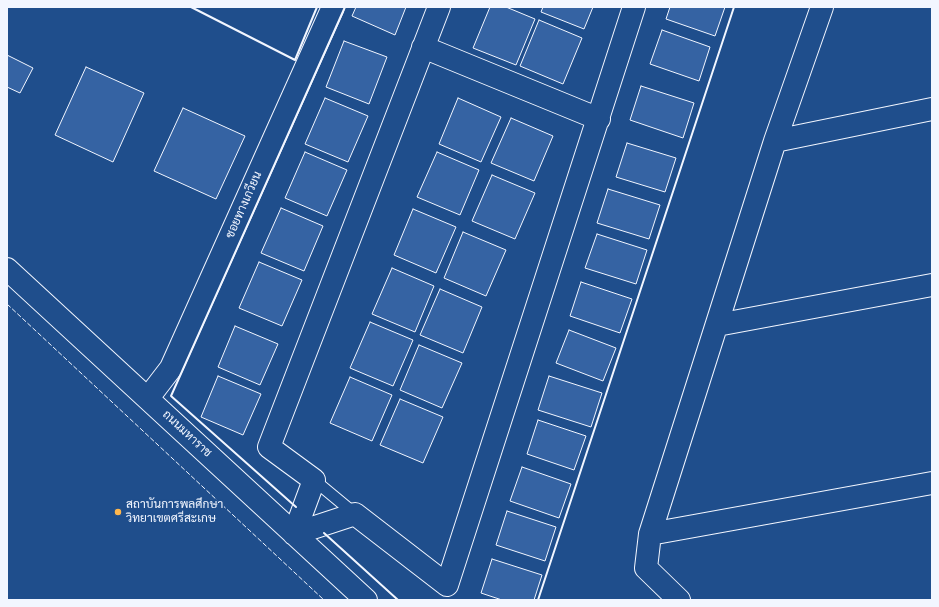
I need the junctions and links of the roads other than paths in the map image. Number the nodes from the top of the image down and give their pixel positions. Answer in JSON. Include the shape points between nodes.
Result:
{"nodes":[{"id":1,"x":333,"y":7,"type":"edge"},
{"id":2,"x":438,"y":7,"type":"edge"},
{"id":3,"x":634,"y":7,"type":"edge"},
{"id":4,"x":822,"y":7,"type":"edge"},
{"id":5,"x":423,"y":47,"type":"junction"},
{"id":6,"x":932,"y":110,"type":"edge"},
{"id":7,"x":599,"y":119,"type":"junction"},
{"id":8,"x":775,"y":141,"type":"junction"},
{"id":9,"x":7,"y":269,"type":"edge"},
{"id":10,"x":932,"y":285,"type":"edge"},
{"id":11,"x":717,"y":325,"type":"junction"},
{"id":12,"x":148,"y":398,"type":"junction"},
{"id":13,"x":314,"y":480,"type":"junction"},
{"id":14,"x":932,"y":482,"type":"edge"},
{"id":15,"x":355,"y":514,"type":"junction"},
{"id":16,"x":294,"y":534,"type":"junction"},
{"id":17,"x":650,"y":534,"type":"junction"},
{"id":18,"x":366,"y":600,"type":"edge"},
{"id":19,"x":679,"y":600,"type":"edge"}],
"edges":[{"from":1,"to":12,"type":"street","name":"ซอยทางเกวียน","via":[[171,368]]},
{"from":2,"to":5,"type":"street"},
{"from":3,"to":7,"type":"street"},
{"from":4,"to":8,"type":"street"},
{"from":5,"to":7,"type":"street"},
{"from":5,"to":13,"type":"street","via":[[269,447]]},
{"from":6,"to":8,"type":"street"},
{"from":7,"to":15,"type":"street","via":[[447,585]]},
{"from":8,"to":11,"type":"street"},
{"from":9,"to":12,"type":"street","name":"ถนนมหาราช"},
{"from":10,"to":11,"type":"street"},
{"from":11,"to":17,"type":"street"},
{"from":12,"to":16,"type":"street","name":"ถนนมหาราช"},
{"from":13,"to":15,"type":"lane"},
{"from":13,"to":16,"type":"street"},
{"from":14,"to":17,"type":"street"},
{"from":15,"to":16,"type":"street"},
{"from":16,"to":18,"type":"street","name":"ถนนมหาราช"},
{"from":17,"to":19,"type":"street","via":[[646,568]]}]}
